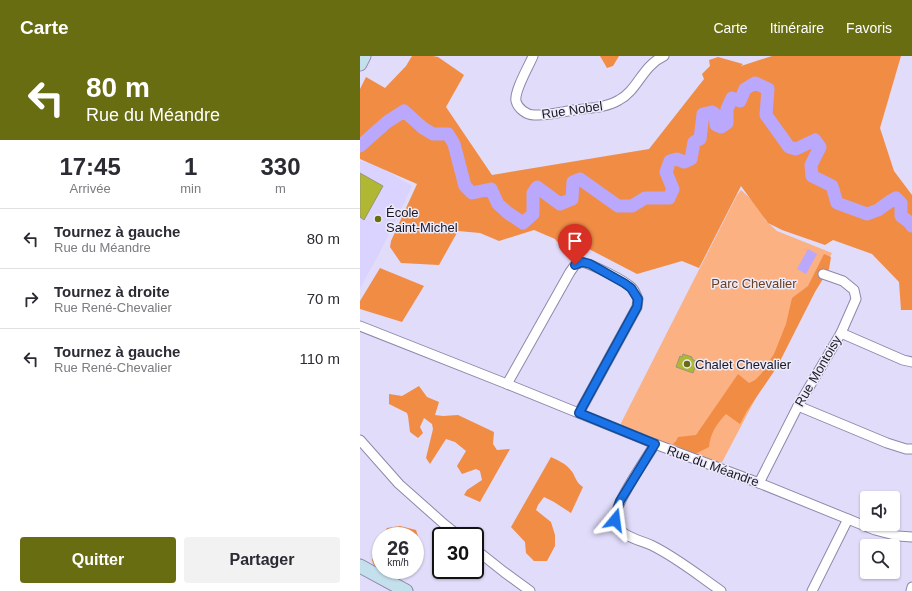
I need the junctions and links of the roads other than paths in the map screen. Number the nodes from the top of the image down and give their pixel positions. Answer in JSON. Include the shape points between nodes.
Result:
{"nodes":[{"id":1,"x":364,"y":56,"type":"edge"},
{"id":2,"x":534,"y":56,"type":"edge"},
{"id":3,"x":664,"y":56,"type":"edge"},
{"id":4,"x":360,"y":64,"type":"edge"},
{"id":5,"x":823,"y":274,"type":"dead end"},
{"id":6,"x":360,"y":326,"type":"edge"},
{"id":7,"x":841,"y":333,"type":"junction"},
{"id":8,"x":912,"y":362,"type":"edge"},
{"id":9,"x":507,"y":384,"type":"junction"},
{"id":10,"x":798,"y":406,"type":"junction"},
{"id":11,"x":579,"y":413,"type":"junction"},
{"id":12,"x":360,"y":440,"type":"edge"},
{"id":13,"x":655,"y":444,"type":"junction"},
{"id":14,"x":912,"y":449,"type":"edge"},
{"id":15,"x":759,"y":483,"type":"junction"},
{"id":16,"x":848,"y":519,"type":"junction"},
{"id":17,"x":448,"y":527,"type":"edge"},
{"id":18,"x":912,"y":537,"type":"edge"},
{"id":19,"x":484,"y":556,"type":"edge"},
{"id":20,"x":360,"y":566,"type":"edge"},
{"id":21,"x":912,"y":587,"type":"edge"},
{"id":22,"x":406,"y":591,"type":"edge"},
{"id":23,"x":530,"y":591,"type":"edge"},
{"id":24,"x":721,"y":591,"type":"edge"},
{"id":25,"x":812,"y":591,"type":"edge"},
{"id":26,"x":911,"y":591,"type":"edge"}],
"edges":[{"from":1,"to":4,"type":"main road"},
{"from":2,"to":3,"type":"street","name":"Rue Nobel","via":[[517,92],[516,100],[518,107],[533,115],[606,105],[619,100],[632,89],[651,64]]},
{"from":5,"to":7,"type":"street","name":"Rue Montoisy","via":[[843,281],[854,290],[856,299]]},
{"from":6,"to":9,"type":"street","name":"Rue du Méandre"},
{"from":7,"to":8,"type":"street"},
{"from":7,"to":10,"type":"street","name":"Rue Montoisy"},
{"from":9,"to":11,"type":"street","name":"Rue du Méandre"},
{"from":9,"to":11,"type":"street","via":[[570,272],[575,265],[582,262],[590,264],[631,288],[638,299],[637,307]]},
{"from":10,"to":14,"type":"street","via":[[887,443]]},
{"from":10,"to":15,"type":"street","name":"Rue Montoisy"},
{"from":11,"to":13,"type":"street","name":"Rue du Méandre"},
{"from":12,"to":17,"type":"street","via":[[400,484]]},
{"from":13,"to":15,"type":"street","name":"Rue du Méandre"},
{"from":13,"to":24,"type":"street","via":[[620,501],[615,520],[617,526],[625,534],[675,559]]},
{"from":15,"to":16,"type":"street","name":"Rue du Méandre"},
{"from":16,"to":18,"type":"street","name":"Rue du Méandre","via":[[875,530]]},
{"from":16,"to":25,"type":"street"},
{"from":19,"to":23,"type":"street"},
{"from":20,"to":22,"type":"main road"},
{"from":21,"to":26,"type":"street"}]}
